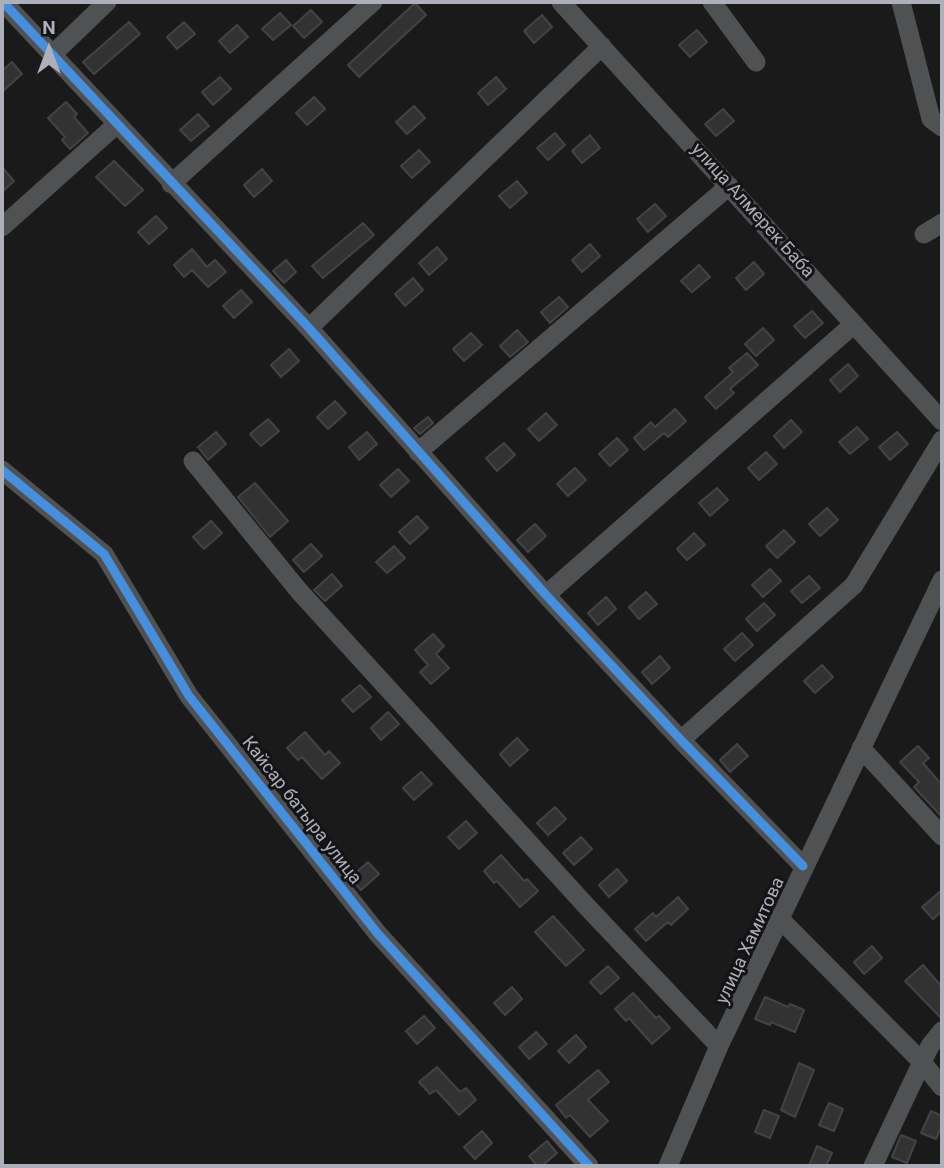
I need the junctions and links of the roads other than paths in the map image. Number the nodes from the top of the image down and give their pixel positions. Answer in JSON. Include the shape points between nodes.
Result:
{"nodes":[{"id":1,"x":3,"y":2,"type":"edge"},
{"id":2,"x":107,"y":2,"type":"edge"},
{"id":3,"x":373,"y":2,"type":"edge"},
{"id":4,"x":561,"y":2,"type":"edge"},
{"id":5,"x":712,"y":2,"type":"edge"},
{"id":6,"x":901,"y":2,"type":"edge"},
{"id":7,"x":602,"y":46,"type":"junction"},
{"id":8,"x":53,"y":54,"type":"junction"},
{"id":9,"x":756,"y":62,"type":"dead end"},
{"id":10,"x":117,"y":124,"type":"junction"},
{"id":11,"x":942,"y":127,"type":"edge"},
{"id":12,"x":171,"y":184,"type":"junction"},
{"id":13,"x":729,"y":186,"type":"junction"},
{"id":14,"x":942,"y":223,"type":"edge"},
{"id":15,"x":2,"y":227,"type":"edge"},
{"id":16,"x":924,"y":234,"type":"dead end"},
{"id":17,"x":854,"y":324,"type":"junction"},
{"id":18,"x":309,"y":328,"type":"junction"},
{"id":19,"x":942,"y":421,"type":"edge"},
{"id":20,"x":942,"y":440,"type":"edge"},
{"id":21,"x":418,"y":452,"type":"junction"},
{"id":22,"x":193,"y":461,"type":"dead end"},
{"id":23,"x":2,"y":470,"type":"edge"},
{"id":24,"x":941,"y":588,"type":"edge"},
{"id":25,"x":547,"y":595,"type":"junction"},
{"id":26,"x":681,"y":740,"type":"junction"},
{"id":27,"x":861,"y":748,"type":"junction"},
{"id":28,"x":942,"y":836,"type":"edge"},
{"id":29,"x":803,"y":866,"type":"junction"},
{"id":30,"x":780,"y":919,"type":"junction"},
{"id":31,"x":942,"y":1031,"type":"edge"},
{"id":32,"x":719,"y":1046,"type":"junction"},
{"id":33,"x":922,"y":1062,"type":"junction"},
{"id":34,"x":942,"y":1087,"type":"edge"},
{"id":35,"x":589,"y":1166,"type":"edge"},
{"id":36,"x":668,"y":1166,"type":"edge"},
{"id":37,"x":873,"y":1166,"type":"edge"}],
"edges":[{"from":1,"to":8,"type":"street"},
{"from":2,"to":8,"type":"street"},
{"from":3,"to":12,"type":"street"},
{"from":4,"to":7,"type":"street","name":"улица Алмерек Баба"},
{"from":5,"to":9,"type":"street"},
{"from":6,"to":11,"type":"street","via":[[931,119]]},
{"from":7,"to":13,"type":"street","name":"улица Алмерек Баба"},
{"from":7,"to":18,"type":"street"},
{"from":8,"to":10,"type":"street"},
{"from":10,"to":12,"type":"street"},
{"from":10,"to":15,"type":"street"},
{"from":12,"to":18,"type":"street"},
{"from":13,"to":17,"type":"street","name":"улица Алмерек Баба"},
{"from":13,"to":21,"type":"street"},
{"from":14,"to":16,"type":"street"},
{"from":17,"to":19,"type":"street","name":"улица Алмерек Баба"},
{"from":17,"to":25,"type":"street"},
{"from":18,"to":21,"type":"street"},
{"from":20,"to":26,"type":"street","via":[[854,585]]},
{"from":21,"to":25,"type":"street"},
{"from":22,"to":32,"type":"street","via":[[299,591]]},
{"from":23,"to":35,"type":"street","name":"Кайсар батыра улица","via":[[104,554],[198,707],[378,934]]},
{"from":24,"to":27,"type":"street","name":"улица Хамитова"},
{"from":25,"to":26,"type":"street"},
{"from":26,"to":29,"type":"street"},
{"from":27,"to":28,"type":"street"},
{"from":27,"to":29,"type":"street","name":"улица Хамитова"},
{"from":29,"to":30,"type":"street","name":"улица Хамитова"},
{"from":30,"to":32,"type":"street","name":"улица Хамитова"},
{"from":30,"to":33,"type":"street"},
{"from":31,"to":33,"type":"street"},
{"from":32,"to":36,"type":"street","name":"улица Хамитова"},
{"from":33,"to":34,"type":"street"},
{"from":33,"to":37,"type":"street"}]}
